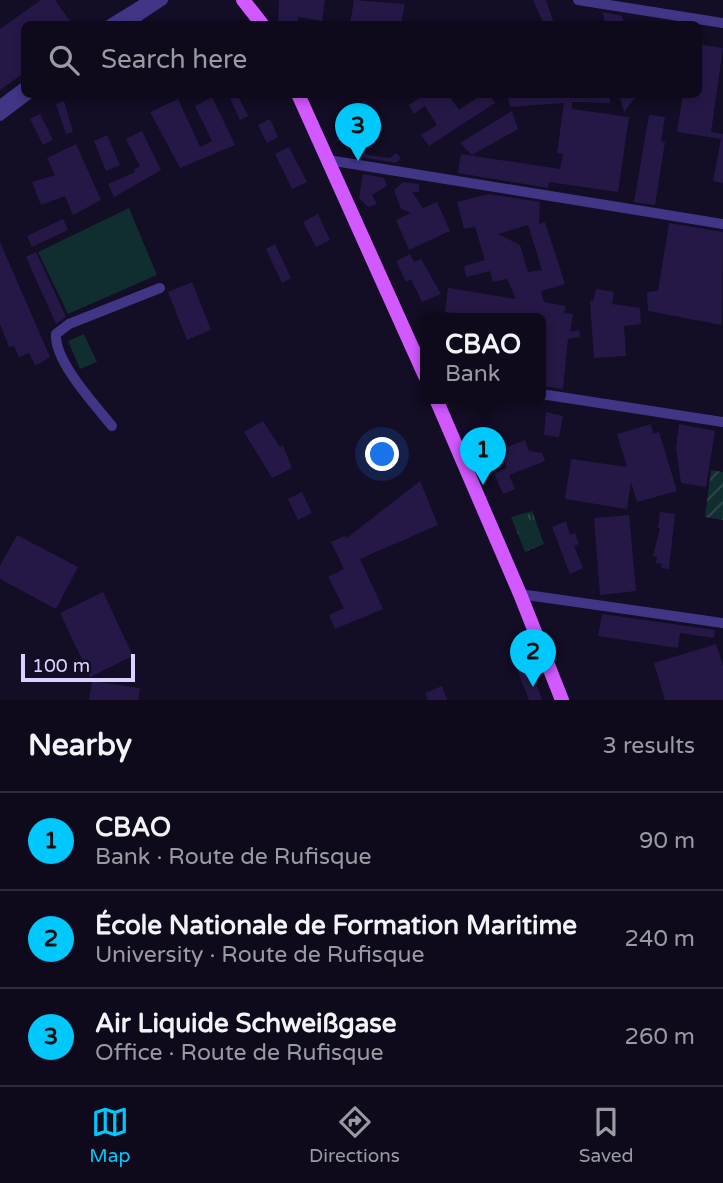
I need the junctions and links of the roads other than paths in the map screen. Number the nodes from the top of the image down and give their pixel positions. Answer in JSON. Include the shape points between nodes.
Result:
{"nodes":[{"id":1,"x":149,"y":0,"type":"edge"},
{"id":2,"x":163,"y":0,"type":"edge"},
{"id":3,"x":243,"y":0,"type":"edge"},
{"id":4,"x":253,"y":0,"type":"edge"},
{"id":5,"x":578,"y":0,"type":"edge"},
{"id":6,"x":115,"y":21,"type":"edge"},
{"id":7,"x":132,"y":21,"type":"edge"},
{"id":8,"x":260,"y":21,"type":"edge"},
{"id":9,"x":262,"y":21,"type":"edge"},
{"id":10,"x":723,"y":23,"type":"edge"},
{"id":11,"x":21,"y":89,"type":"edge"},
{"id":12,"x":24,"y":98,"type":"edge"},
{"id":13,"x":301,"y":98,"type":"edge"},
{"id":14,"x":0,"y":105,"type":"edge"},
{"id":15,"x":0,"y":116,"type":"edge"},
{"id":16,"x":328,"y":160,"type":"junction"},
{"id":17,"x":723,"y":224,"type":"edge"},
{"id":18,"x":160,"y":288,"type":"dead end"},
{"id":19,"x":420,"y":362,"type":"edge"},
{"id":20,"x":546,"y":395,"type":"edge"},
{"id":21,"x":438,"y":404,"type":"edge"},
{"id":22,"x":723,"y":422,"type":"edge"},
{"id":23,"x":112,"y":426,"type":"dead end"},
{"id":24,"x":520,"y":594,"type":"junction"},
{"id":25,"x":723,"y":624,"type":"edge"},
{"id":26,"x":562,"y":700,"type":"edge"}],
"edges":[{"from":1,"to":6,"type":"street"},
{"from":2,"to":7,"type":"street"},
{"from":3,"to":8,"type":"main road"},
{"from":4,"to":9,"type":"main road"},
{"from":5,"to":10,"type":"street"},
{"from":11,"to":14,"type":"street"},
{"from":12,"to":15,"type":"street"},
{"from":13,"to":16,"type":"main road"},
{"from":16,"to":17,"type":"street"},
{"from":16,"to":19,"type":"main road"},
{"from":18,"to":23,"type":"street","via":[[69,324],[56,334],[55,346]]},
{"from":20,"to":22,"type":"street"},
{"from":21,"to":24,"type":"main road"},
{"from":24,"to":25,"type":"street"},
{"from":24,"to":26,"type":"main road"}]}
